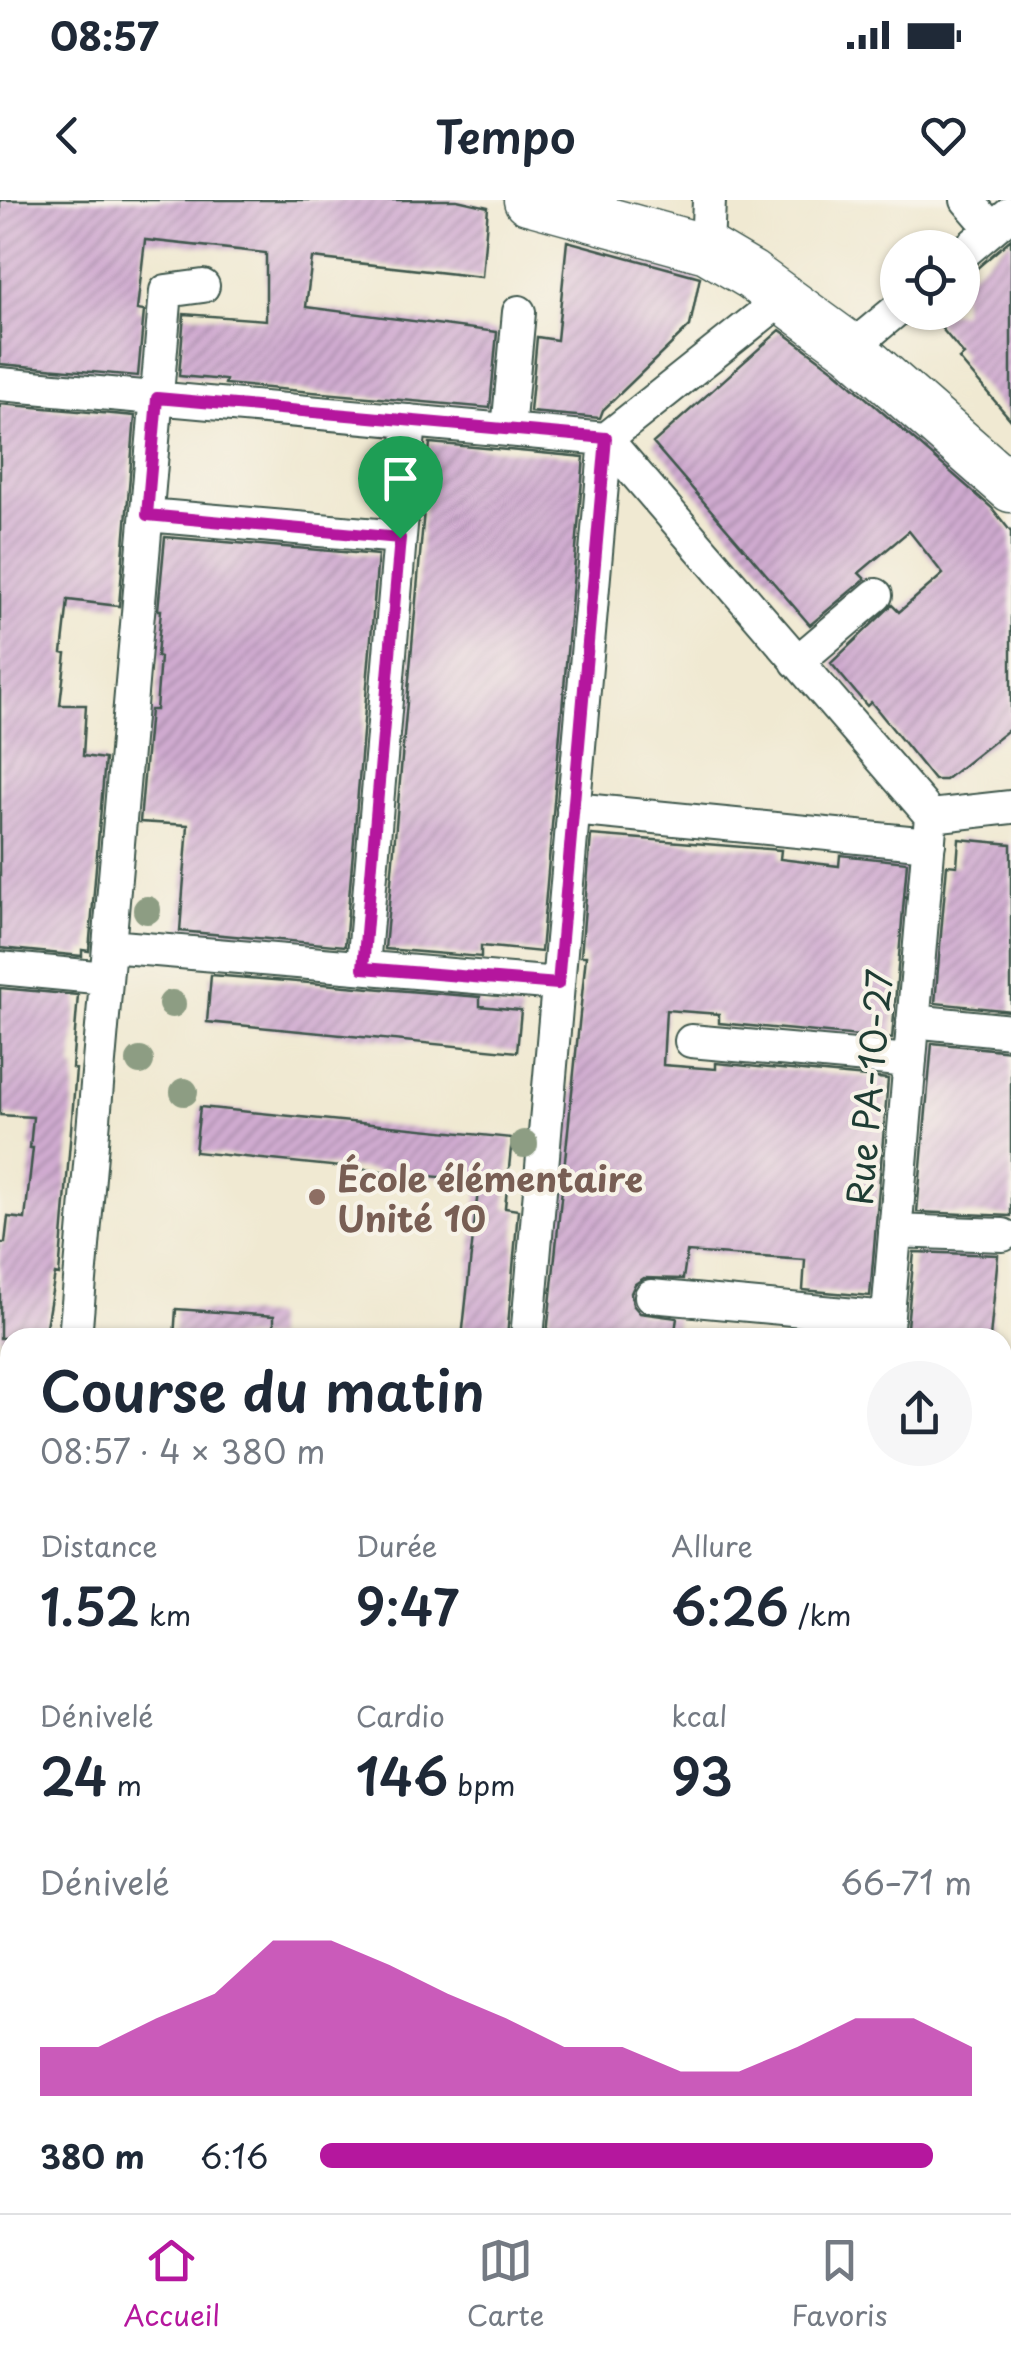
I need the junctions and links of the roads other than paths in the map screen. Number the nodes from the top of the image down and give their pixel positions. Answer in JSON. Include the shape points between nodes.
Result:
{"nodes":[{"id":1,"x":528,"y":200,"type":"edge"},
{"id":2,"x":708,"y":200,"type":"edge"},
{"id":3,"x":967,"y":200,"type":"edge"},
{"id":4,"x":1002,"y":221,"type":"edge"},
{"id":5,"x":980,"y":239,"type":"edge"},
{"id":6,"x":707,"y":249,"type":"junction"},
{"id":7,"x":203,"y":286,"type":"dead end"},
{"id":8,"x":784,"y":298,"type":"junction"},
{"id":9,"x":518,"y":312,"type":"dead end"},
{"id":10,"x":880,"y":323,"type":"edge"},
{"id":11,"x":850,"y":348,"type":"junction"},
{"id":12,"x":0,"y":384,"type":"edge"},
{"id":13,"x":157,"y":398,"type":"junction"},
{"id":14,"x":410,"y":421,"type":"junction"},
{"id":15,"x":508,"y":430,"type":"junction"},
{"id":16,"x":606,"y":438,"type":"junction"},
{"id":17,"x":1010,"y":484,"type":"edge"},
{"id":18,"x":147,"y":515,"type":"junction"},
{"id":19,"x":400,"y":538,"type":"junction"},
{"id":20,"x":876,"y":595,"type":"dead end"},
{"id":21,"x":797,"y":662,"type":"junction"},
{"id":22,"x":1011,"y":807,"type":"edge"},
{"id":23,"x":574,"y":809,"type":"junction"},
{"id":24,"x":930,"y":830,"type":"junction"},
{"id":25,"x":108,"y":962,"type":"junction"},
{"id":26,"x":0,"y":968,"type":"edge"},
{"id":27,"x":363,"y":968,"type":"junction"},
{"id":28,"x":558,"y":984,"type":"junction"},
{"id":29,"x":913,"y":1021,"type":"junction"},
{"id":30,"x":1011,"y":1031,"type":"edge"},
{"id":31,"x":691,"y":1041,"type":"dead end"},
{"id":32,"x":910,"y":1061,"type":"junction"},
{"id":33,"x":895,"y":1231,"type":"junction"},
{"id":34,"x":1003,"y":1235,"type":"dead end"},
{"id":35,"x":650,"y":1296,"type":"dead end"},
{"id":36,"x":76,"y":1328,"type":"edge"},
{"id":37,"x":528,"y":1328,"type":"edge"},
{"id":38,"x":887,"y":1328,"type":"edge"}],
"edges":[{"from":1,"to":6,"type":"street"},
{"from":2,"to":6,"type":"street"},
{"from":3,"to":4,"type":"street"},
{"from":4,"to":5,"type":"street"},
{"from":6,"to":8,"type":"street"},
{"from":7,"to":13,"type":"street","via":[[166,291]]},
{"from":8,"to":11,"type":"street"},
{"from":8,"to":16,"type":"street"},
{"from":9,"to":15,"type":"street"},
{"from":10,"to":11,"type":"street"},
{"from":11,"to":17,"type":"street"},
{"from":12,"to":13,"type":"street"},
{"from":13,"to":14,"type":"street"},
{"from":13,"to":18,"type":"street"},
{"from":14,"to":15,"type":"street"},
{"from":14,"to":19,"type":"street"},
{"from":15,"to":16,"type":"street"},
{"from":16,"to":21,"type":"street"},
{"from":16,"to":23,"type":"street"},
{"from":18,"to":19,"type":"street"},
{"from":18,"to":25,"type":"street"},
{"from":19,"to":27,"type":"street"},
{"from":20,"to":21,"type":"street"},
{"from":21,"to":24,"type":"street"},
{"from":22,"to":24,"type":"street"},
{"from":23,"to":24,"type":"street"},
{"from":23,"to":28,"type":"street"},
{"from":24,"to":29,"type":"street","name":"Rue PA-10-27"},
{"from":25,"to":26,"type":"street"},
{"from":25,"to":27,"type":"street"},
{"from":25,"to":36,"type":"street"},
{"from":27,"to":28,"type":"street"},
{"from":28,"to":37,"type":"street"},
{"from":29,"to":30,"type":"street"},
{"from":29,"to":32,"type":"street","name":"Rue PA-10-27"},
{"from":31,"to":32,"type":"street"},
{"from":32,"to":33,"type":"street","name":"Rue PA-10-27"},
{"from":33,"to":34,"type":"street"},
{"from":33,"to":38,"type":"street","name":"Rue PA-10-27"},
{"from":35,"to":38,"type":"street"}]}
